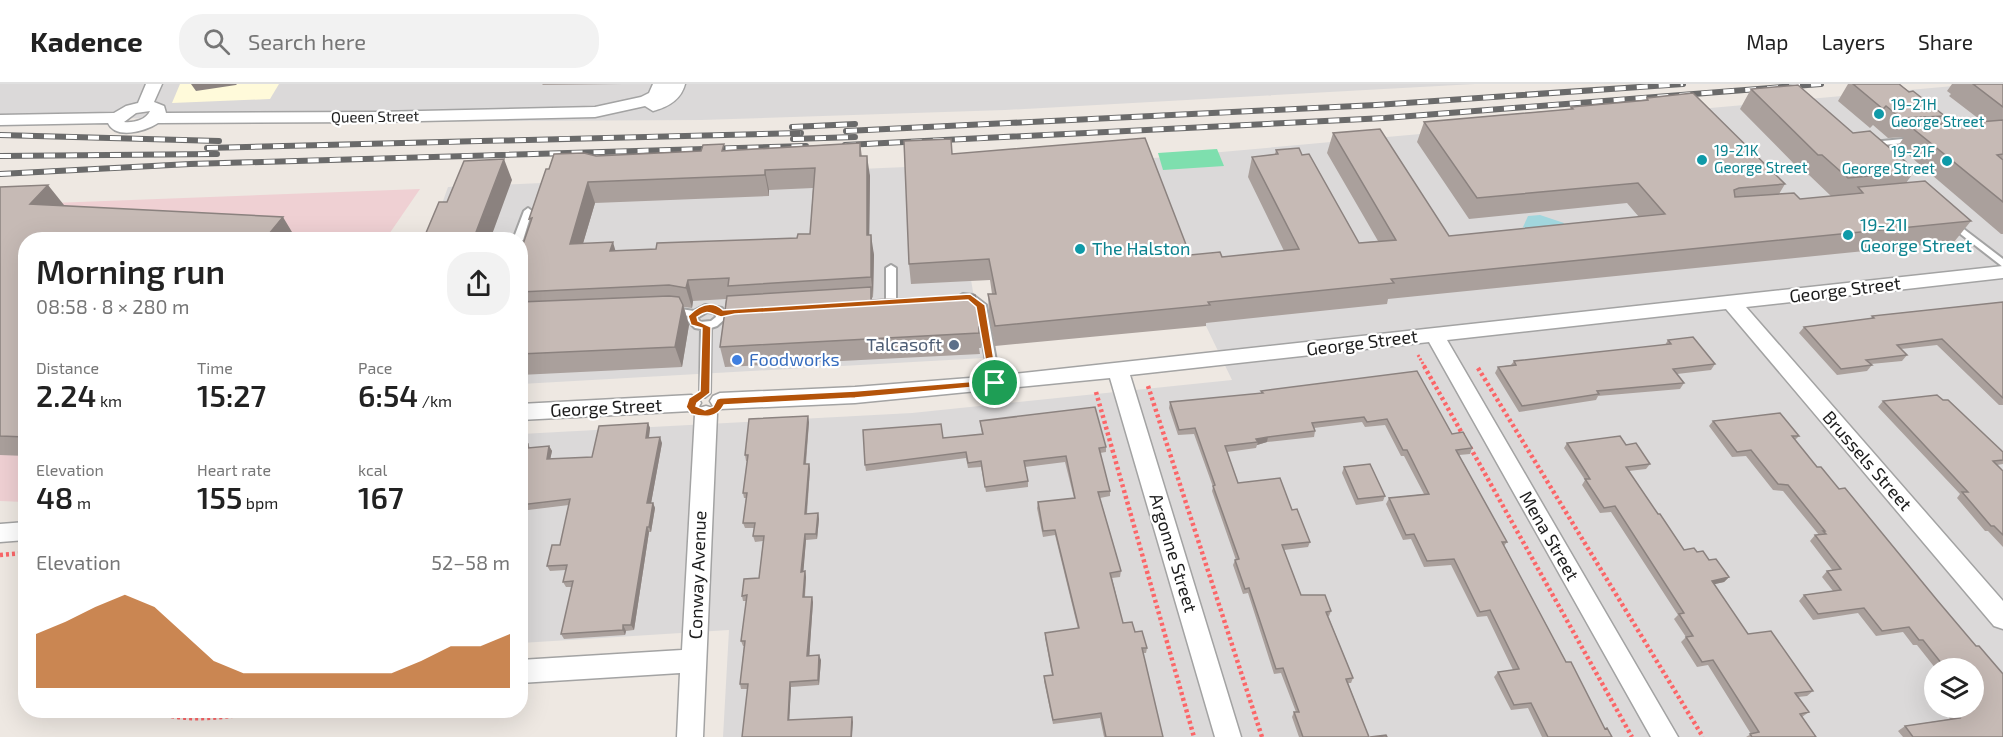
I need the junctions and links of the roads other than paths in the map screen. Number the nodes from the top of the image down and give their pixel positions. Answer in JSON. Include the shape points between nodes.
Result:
{"nodes":[{"id":1,"x":154,"y":84,"type":"edge"},
{"id":2,"x":661,"y":84,"type":"edge"},
{"id":3,"x":677,"y":84,"type":"edge"},
{"id":4,"x":150,"y":112,"type":"junction"},
{"id":5,"x":595,"y":112,"type":"junction"},
{"id":6,"x":0,"y":120,"type":"edge"},
{"id":7,"x":1926,"y":139,"type":"edge"},
{"id":8,"x":1868,"y":144,"type":"edge"},
{"id":9,"x":528,"y":211,"type":"dead end"},
{"id":10,"x":1943,"y":216,"type":"edge"},
{"id":11,"x":521,"y":232,"type":"edge"},
{"id":12,"x":2003,"y":264,"type":"edge"},
{"id":13,"x":891,"y":268,"type":"dead end"},
{"id":14,"x":2003,"y":272,"type":"edge"},
{"id":15,"x":947,"y":298,"type":"edge"},
{"id":16,"x":902,"y":300,"type":"edge"},
{"id":17,"x":891,"y":301,"type":"junction"},
{"id":18,"x":880,"y":302,"type":"edge"},
{"id":19,"x":1732,"y":303,"type":"junction"},
{"id":20,"x":663,"y":312,"type":"edge"},
{"id":21,"x":694,"y":314,"type":"junction"},
{"id":22,"x":706,"y":327,"type":"junction"},
{"id":23,"x":1434,"y":334,"type":"junction"},
{"id":24,"x":1118,"y":369,"type":"junction"},
{"id":25,"x":995,"y":383,"type":"junction"},
{"id":26,"x":706,"y":403,"type":"junction"},
{"id":27,"x":528,"y":412,"type":"edge"},
{"id":28,"x":18,"y":532,"type":"edge"},
{"id":29,"x":0,"y":533,"type":"edge"},
{"id":30,"x":2003,"y":618,"type":"edge"},
{"id":31,"x":694,"y":661,"type":"junction"},
{"id":32,"x":528,"y":671,"type":"edge"},
{"id":33,"x":690,"y":737,"type":"edge"},
{"id":34,"x":1228,"y":737,"type":"edge"},
{"id":35,"x":1665,"y":737,"type":"edge"}],
"edges":[{"from":1,"to":4,"type":"street"},
{"from":2,"to":5,"type":"street","name":"Queen Street","via":[[655,96],[646,101]]},
{"from":3,"to":5,"type":"street","name":"Queen Street","via":[[671,97],[659,104],[628,113]]},
{"from":4,"to":5,"type":"street","name":"Queen Street","via":[[376,117]]},
{"from":4,"to":6,"type":"street","name":"Queen Street","via":[[140,126],[128,128],[116,124],[117,118]]},
{"from":7,"to":8,"type":"lane"},
{"from":9,"to":11,"type":"lane"},
{"from":10,"to":12,"type":"lane"},
{"from":13,"to":17,"type":"lane"},
{"from":14,"to":19,"type":"street","name":"George Street"},
{"from":15,"to":25,"type":"lane","via":[[970,297],[981,305]]},
{"from":16,"to":17,"type":"lane"},
{"from":17,"to":18,"type":"lane"},
{"from":19,"to":23,"type":"street","name":"George Street"},
{"from":19,"to":30,"type":"street","name":"Brussels Street"},
{"from":20,"to":21,"type":"lane"},
{"from":21,"to":22,"type":"lane","via":[[694,323]]},
{"from":21,"to":22,"type":"lane","via":[[710,307],[724,313]]},
{"from":22,"to":26,"type":"lane"},
{"from":23,"to":24,"type":"street","name":"George Street"},
{"from":23,"to":35,"type":"street","name":"Mena Street"},
{"from":24,"to":25,"type":"street","name":"George Street"},
{"from":24,"to":34,"type":"street","name":"Argonne Street"},
{"from":25,"to":26,"type":"street","name":"George Street"},
{"from":26,"to":27,"type":"street","name":"George Street"},
{"from":26,"to":31,"type":"street","name":"Conway Avenue"},
{"from":28,"to":29,"type":"street"},
{"from":31,"to":32,"type":"street"},
{"from":31,"to":33,"type":"street","name":"Conway Avenue"}]}
